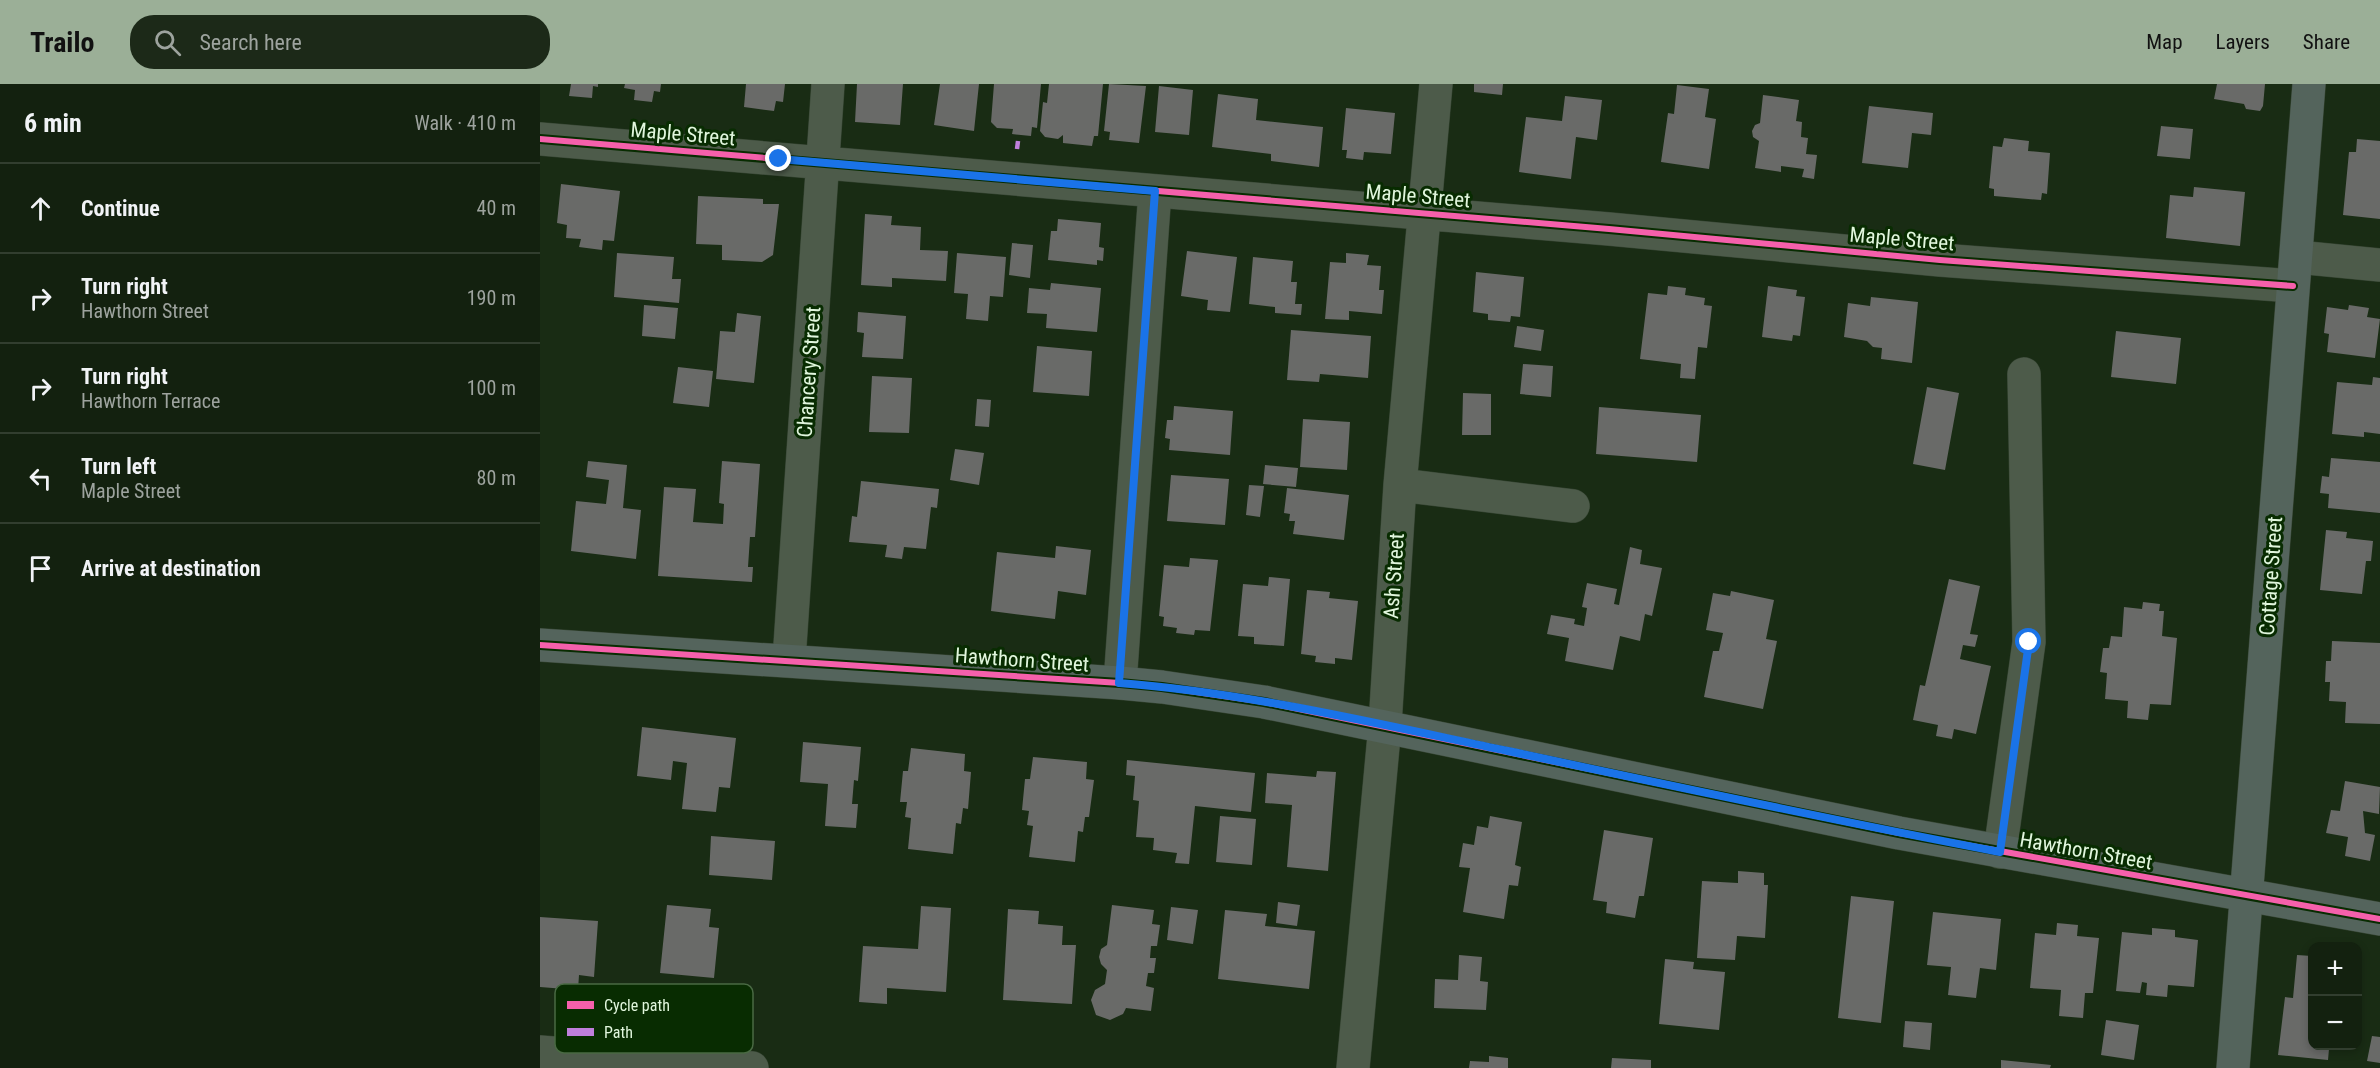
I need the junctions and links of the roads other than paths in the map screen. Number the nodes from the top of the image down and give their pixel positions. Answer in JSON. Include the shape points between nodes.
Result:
{"nodes":[{"id":1,"x":828,"y":84,"type":"edge"},
{"id":2,"x":1436,"y":84,"type":"edge"},
{"id":3,"x":2309,"y":84,"type":"edge"},
{"id":4,"x":540,"y":139,"type":"edge"},
{"id":5,"x":823,"y":162,"type":"junction"},
{"id":6,"x":1155,"y":191,"type":"junction"},
{"id":7,"x":1426,"y":213,"type":"junction"},
{"id":8,"x":2380,"y":265,"type":"edge"},
{"id":9,"x":2295,"y":271,"type":"junction"},
{"id":10,"x":2024,"y":374,"type":"dead end"},
{"id":11,"x":1400,"y":485,"type":"junction"},
{"id":12,"x":1573,"y":506,"type":"dead end"},
{"id":13,"x":540,"y":645,"type":"edge"},
{"id":14,"x":789,"y":660,"type":"junction"},
{"id":15,"x":1119,"y":683,"type":"junction"},
{"id":16,"x":1385,"y":725,"type":"junction"},
{"id":17,"x":2000,"y":852,"type":"junction"},
{"id":18,"x":2247,"y":896,"type":"junction"},
{"id":19,"x":2380,"y":919,"type":"edge"},
{"id":20,"x":540,"y":1052,"type":"edge"},
{"id":21,"x":657,"y":1064,"type":"edge"},
{"id":22,"x":752,"y":1068,"type":"edge"},
{"id":23,"x":1353,"y":1068,"type":"edge"},
{"id":24,"x":2234,"y":1068,"type":"edge"}],
"edges":[{"from":1,"to":5,"type":"street","name":"Chancery Street"},
{"from":2,"to":7,"type":"street","name":"Ash Street"},
{"from":3,"to":9,"type":"main road","name":"Cottage Street"},
{"from":4,"to":5,"type":"street","name":"Maple Street"},
{"from":5,"to":6,"type":"street","name":"Maple Street"},
{"from":5,"to":14,"type":"street","name":"Chancery Street"},
{"from":6,"to":7,"type":"street","name":"Maple Street"},
{"from":6,"to":15,"type":"street"},
{"from":7,"to":9,"type":"street","name":"Maple Street","via":[[1940,260]]},
{"from":7,"to":11,"type":"street","name":"Ash Street"},
{"from":8,"to":9,"type":"street","name":"Maple Street"},
{"from":9,"to":18,"type":"main road","name":"Cottage Street"},
{"from":10,"to":17,"type":"street","via":[[2029,642]]},
{"from":11,"to":12,"type":"street"},
{"from":11,"to":16,"type":"street","name":"Ash Street"},
{"from":13,"to":14,"type":"main road","name":"Hawthorn Street"},
{"from":14,"to":15,"type":"main road","name":"Hawthorn Street"},
{"from":15,"to":16,"type":"main road","name":"Hawthorn Street","via":[[1212,693]]},
{"from":16,"to":17,"type":"main road","name":"Hawthorn Street"},
{"from":16,"to":23,"type":"street","name":"Ash Street"},
{"from":17,"to":18,"type":"main road","name":"Hawthorn Street"},
{"from":18,"to":19,"type":"main road","name":"Hawthorn Street"},
{"from":18,"to":24,"type":"main road","name":"Cottage Street"},
{"from":20,"to":21,"type":"street"},
{"from":21,"to":22,"type":"street"}]}
